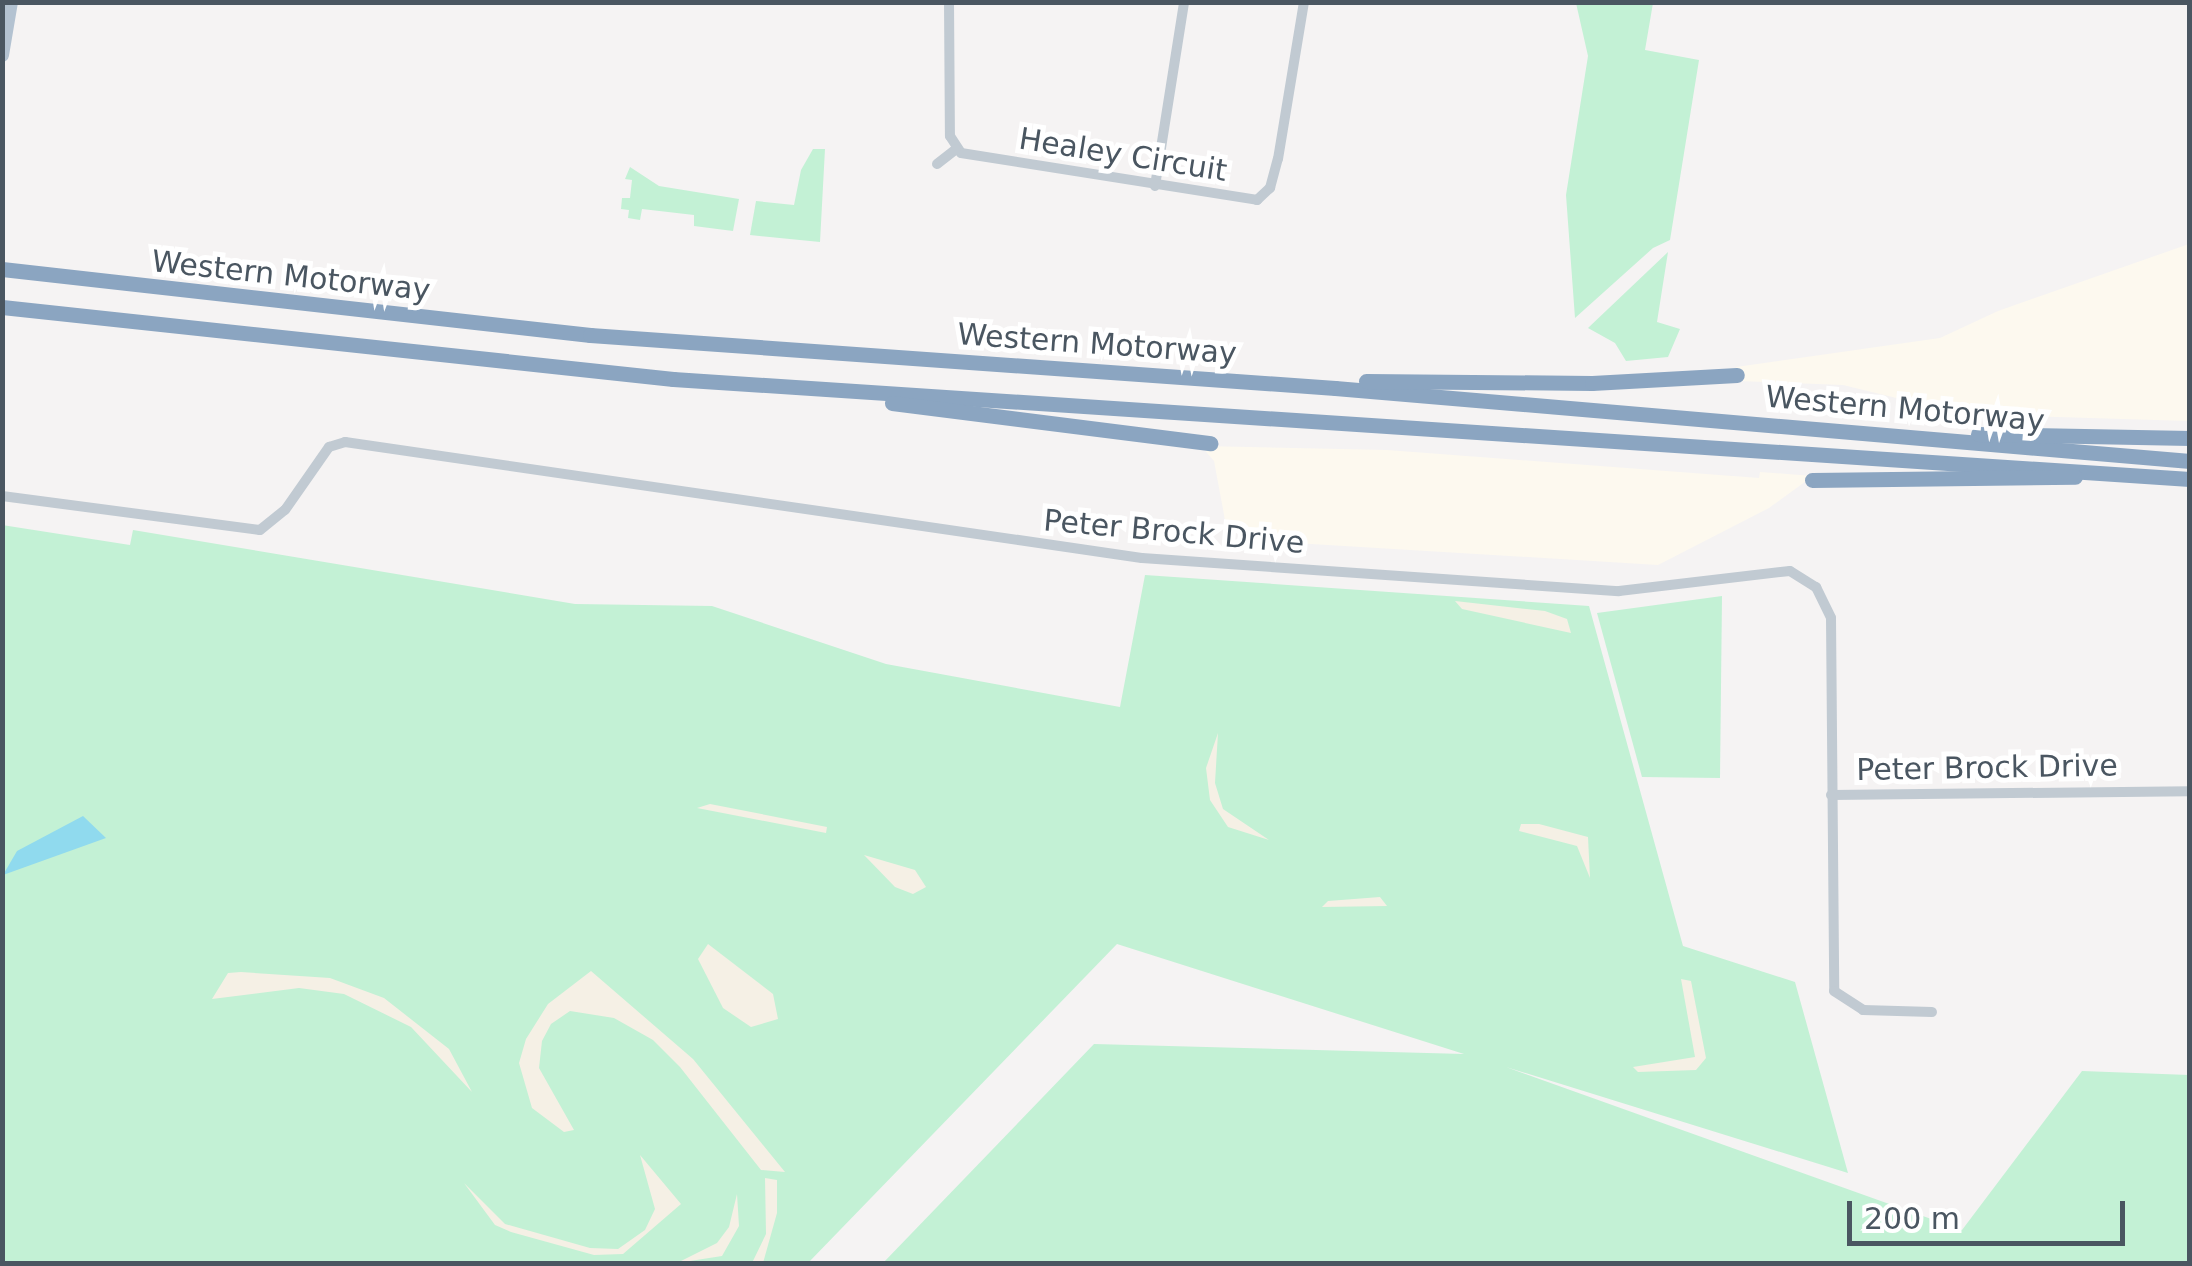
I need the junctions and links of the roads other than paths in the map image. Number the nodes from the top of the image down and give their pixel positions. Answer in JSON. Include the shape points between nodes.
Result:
{"nodes":[{"id":1,"x":11,"y":2,"type":"edge"},
{"id":2,"x":949,"y":2,"type":"edge"},
{"id":3,"x":1184,"y":2,"type":"edge"},
{"id":4,"x":1304,"y":2,"type":"edge"},
{"id":5,"x":2,"y":55,"type":"edge"},
{"id":6,"x":956,"y":149,"type":"junction"},
{"id":7,"x":938,"y":164,"type":"dead end"},
{"id":8,"x":1155,"y":186,"type":"junction"},
{"id":9,"x":2,"y":268,"type":"edge"},
{"id":10,"x":2,"y":306,"type":"edge"},
{"id":11,"x":1738,"y":375,"type":"dead end"},
{"id":12,"x":1335,"y":388,"type":"junction"},
{"id":13,"x":822,"y":391,"type":"junction"},
{"id":14,"x":1889,"y":436,"type":"junction"},
{"id":15,"x":2190,"y":438,"type":"edge"},
{"id":16,"x":1210,"y":443,"type":"dead end"},
{"id":17,"x":2190,"y":461,"type":"edge"},
{"id":18,"x":2124,"y":474,"type":"junction"},
{"id":19,"x":2190,"y":478,"type":"edge"},
{"id":20,"x":1812,"y":480,"type":"dead end"},
{"id":21,"x":2,"y":496,"type":"edge"},
{"id":22,"x":2190,"y":791,"type":"edge"},
{"id":23,"x":1831,"y":795,"type":"junction"},
{"id":24,"x":1932,"y":1012,"type":"dead end"}],
"edges":[{"from":1,"to":5,"type":"main road"},
{"from":2,"to":6,"type":"street","via":[[950,136]]},
{"from":3,"to":8,"type":"street"},
{"from":4,"to":8,"type":"street","name":"Healey Circuit","via":[[1265,196],[1243,200]]},
{"from":6,"to":7,"type":"street"},
{"from":6,"to":8,"type":"street","name":"Healey Circuit"},
{"from":9,"to":12,"type":"highway","name":"Western Motorway","via":[[590,335]]},
{"from":10,"to":13,"type":"highway","name":"Western Motorway","via":[[394,353]]},
{"from":11,"to":12,"type":"highway","via":[[1592,384],[1343,380]]},
{"from":12,"to":14,"type":"highway","name":"Western Motorway"},
{"from":13,"to":16,"type":"highway"},
{"from":13,"to":18,"type":"highway","name":"Western Motorway"},
{"from":14,"to":15,"type":"highway"},
{"from":14,"to":17,"type":"highway","name":"Western Motorway"},
{"from":18,"to":19,"type":"highway","name":"Western Motorway"},
{"from":18,"to":20,"type":"highway","via":[[2017,482]]},
{"from":21,"to":23,"type":"street","name":"Peter Brock Drive","via":[[260,530],[286,510],[329,448],[345,442],[1152,559],[1619,591],[1790,571],[1816,587],[1831,618]]},
{"from":22,"to":23,"type":"street","name":"Peter Brock Drive"},
{"from":23,"to":24,"type":"street","via":[[1834,991],[1862,1010]]}]}
